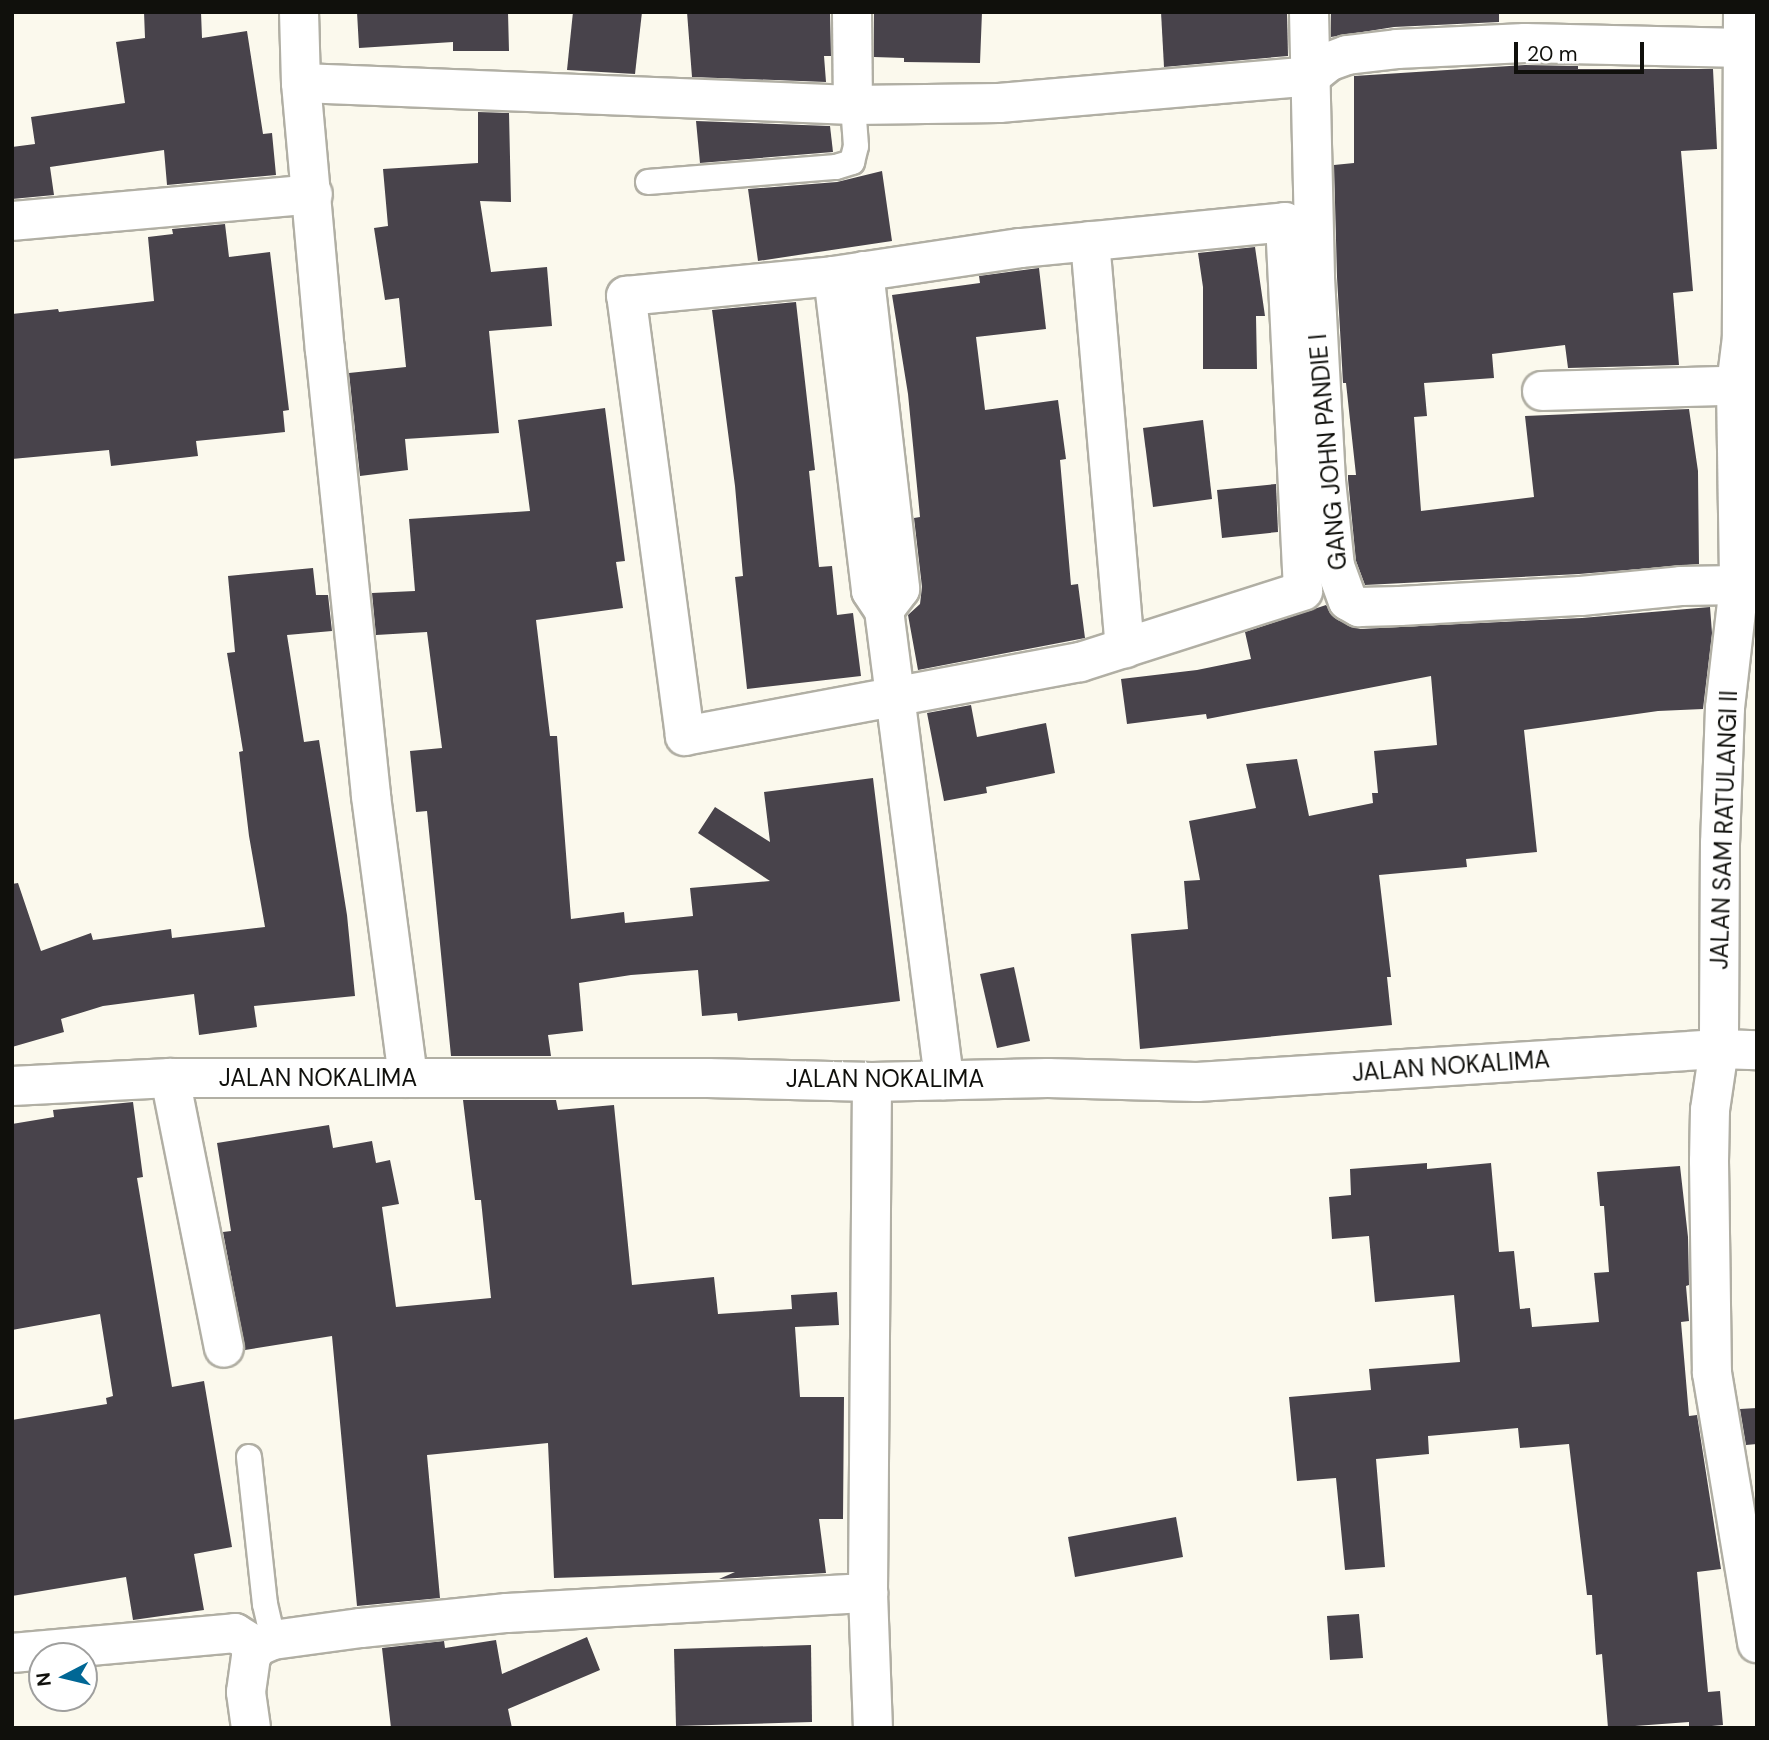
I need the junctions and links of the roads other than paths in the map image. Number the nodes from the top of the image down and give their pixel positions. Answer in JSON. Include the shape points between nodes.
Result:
{"nodes":[{"id":1,"x":299,"y":12,"type":"edge"},
{"id":2,"x":852,"y":12,"type":"edge"},
{"id":3,"x":1309,"y":12,"type":"edge"},
{"id":4,"x":1743,"y":30,"type":"edge"},
{"id":5,"x":1311,"y":76,"type":"junction"},
{"id":6,"x":302,"y":83,"type":"junction"},
{"id":7,"x":853,"y":105,"type":"junction"},
{"id":8,"x":648,"y":182,"type":"dead end"},
{"id":9,"x":313,"y":194,"type":"junction"},
{"id":10,"x":12,"y":221,"type":"edge"},
{"id":11,"x":1090,"y":241,"type":"junction"},
{"id":12,"x":849,"y":274,"type":"junction"},
{"id":13,"x":1746,"y":386,"type":"edge"},
{"id":14,"x":1542,"y":391,"type":"dead end"},
{"id":15,"x":1739,"y":585,"type":"junction"},
{"id":16,"x":1125,"y":648,"type":"junction"},
{"id":17,"x":894,"y":699,"type":"junction"},
{"id":18,"x":1719,"y":1049,"type":"junction"},
{"id":19,"x":1757,"y":1050,"type":"edge"},
{"id":20,"x":170,"y":1078,"type":"junction"},
{"id":21,"x":408,"y":1078,"type":"junction"},
{"id":22,"x":944,"y":1080,"type":"junction"},
{"id":23,"x":872,"y":1082,"type":"junction"},
{"id":24,"x":12,"y":1086,"type":"edge"},
{"id":25,"x":224,"y":1348,"type":"dead end"},
{"id":26,"x":249,"y":1457,"type":"dead end"},
{"id":27,"x":868,"y":1593,"type":"junction"},
{"id":28,"x":1757,"y":1643,"type":"edge"},
{"id":29,"x":265,"y":1644,"type":"junction"},
{"id":30,"x":12,"y":1654,"type":"edge"},
{"id":31,"x":251,"y":1728,"type":"edge"},
{"id":32,"x":873,"y":1728,"type":"edge"}],
"edges":[{"from":1,"to":6,"type":"street"},
{"from":2,"to":7,"type":"street"},
{"from":3,"to":5,"type":"street"},
{"from":4,"to":5,"type":"street","via":[[1397,49],[1347,55],[1328,62]]},
{"from":4,"to":13,"type":"street","name":"JALAN SAM RATULANGI II","via":[[1742,337]]},
{"from":5,"to":7,"type":"street","via":[[999,103]]},
{"from":5,"to":15,"type":"street","name":"GANG JOHN PANDIE I","via":[[1326,481],[1335,566],[1348,601],[1359,607],[1400,606]]},
{"from":6,"to":7,"type":"street"},
{"from":6,"to":9,"type":"street"},
{"from":7,"to":8,"type":"lane","via":[[856,146],[852,162]]},
{"from":9,"to":10,"type":"street"},
{"from":9,"to":21,"type":"street","via":[[371,796]]},
{"from":11,"to":12,"type":"street"},
{"from":11,"to":16,"type":"street"},
{"from":11,"to":16,"type":"street","via":[[1285,222],[1303,591]]},
{"from":12,"to":17,"type":"street","via":[[900,589],[884,610]]},
{"from":12,"to":17,"type":"street","via":[[626,296],[685,736]]},
{"from":13,"to":14,"type":"street"},
{"from":13,"to":15,"type":"street","name":"JALAN SAM RATULANGI II"},
{"from":15,"to":18,"type":"street","name":"JALAN SAM RATULANGI II","via":[[1725,708]]},
{"from":16,"to":17,"type":"street","via":[[1080,662]]},
{"from":17,"to":22,"type":"street"},
{"from":18,"to":19,"type":"street","name":"JALAN NOKALIMA"},
{"from":18,"to":22,"type":"street","name":"JALAN NOKALIMA","via":[[1197,1082]]},
{"from":18,"to":28,"type":"street","name":"JALAN SAM RATULANGI II","via":[[1710,1110],[1712,1373]]},
{"from":20,"to":21,"type":"street","name":"JALAN NOKALIMA"},
{"from":20,"to":24,"type":"street","name":"JALAN NOKALIMA"},
{"from":20,"to":25,"type":"street"},
{"from":21,"to":23,"type":"street","name":"JALAN NOKALIMA"},
{"from":22,"to":23,"type":"street","name":"JALAN NOKALIMA"},
{"from":23,"to":27,"type":"street"},
{"from":26,"to":29,"type":"lane"},
{"from":27,"to":29,"type":"street","via":[[508,1613],[361,1628]]},
{"from":27,"to":32,"type":"street"},
{"from":29,"to":30,"type":"street","via":[[234,1633]]},
{"from":29,"to":31,"type":"street","via":[[251,1657],[247,1674]]}]}
